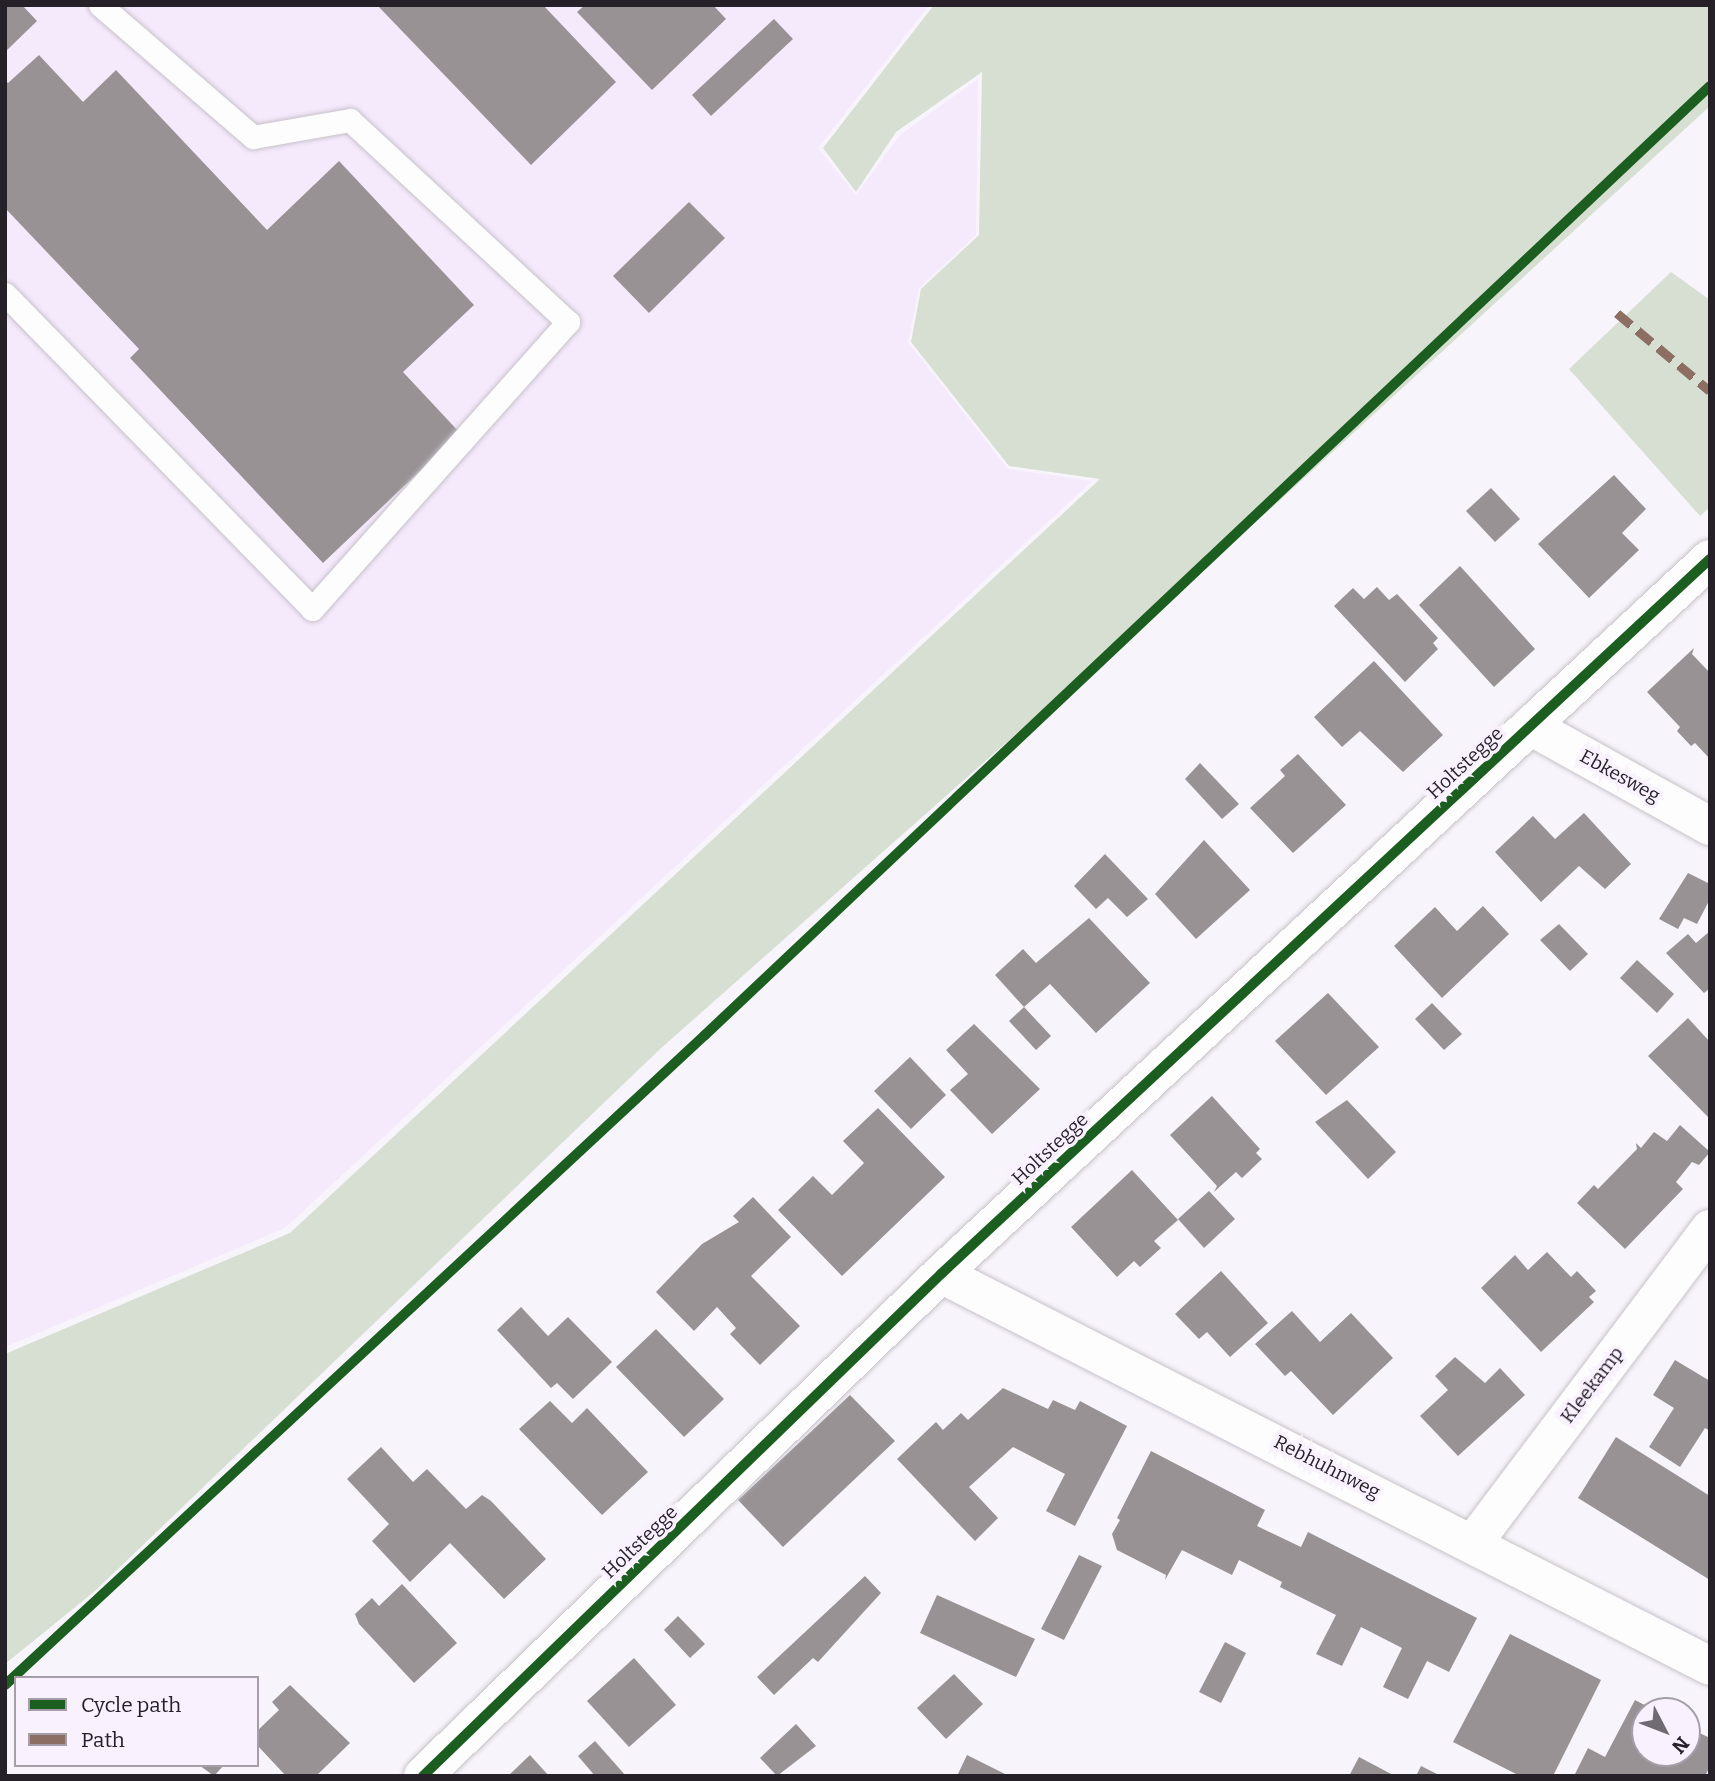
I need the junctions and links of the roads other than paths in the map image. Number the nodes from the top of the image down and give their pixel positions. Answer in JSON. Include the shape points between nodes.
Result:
{"nodes":[{"id":1,"x":100,"y":5,"type":"edge"},
{"id":2,"x":5,"y":294,"type":"edge"},
{"id":3,"x":1710,"y":559,"type":"edge"},
{"id":4,"x":1530,"y":726,"type":"junction"},
{"id":5,"x":1710,"y":826,"type":"edge"},
{"id":6,"x":1710,"y":1228,"type":"edge"},
{"id":7,"x":941,"y":1274,"type":"junction"},
{"id":8,"x":1475,"y":1542,"type":"junction"},
{"id":9,"x":1710,"y":1666,"type":"edge"},
{"id":10,"x":423,"y":1776,"type":"edge"}],
"edges":[{"from":1,"to":2,"type":"lane","via":[[253,137],[350,120],[568,323],[312,609]]},
{"from":3,"to":4,"type":"street","name":"Holtstegge"},
{"from":4,"to":5,"type":"street","name":"Ebkesweg"},
{"from":4,"to":7,"type":"street","name":"Holtstegge"},
{"from":6,"to":8,"type":"street","name":"Kleekamp"},
{"from":7,"to":8,"type":"street","name":"Rebhuhnweg"},
{"from":7,"to":10,"type":"street","name":"Holtstegge"},
{"from":8,"to":9,"type":"street","name":"Rebhuhnweg"}]}
